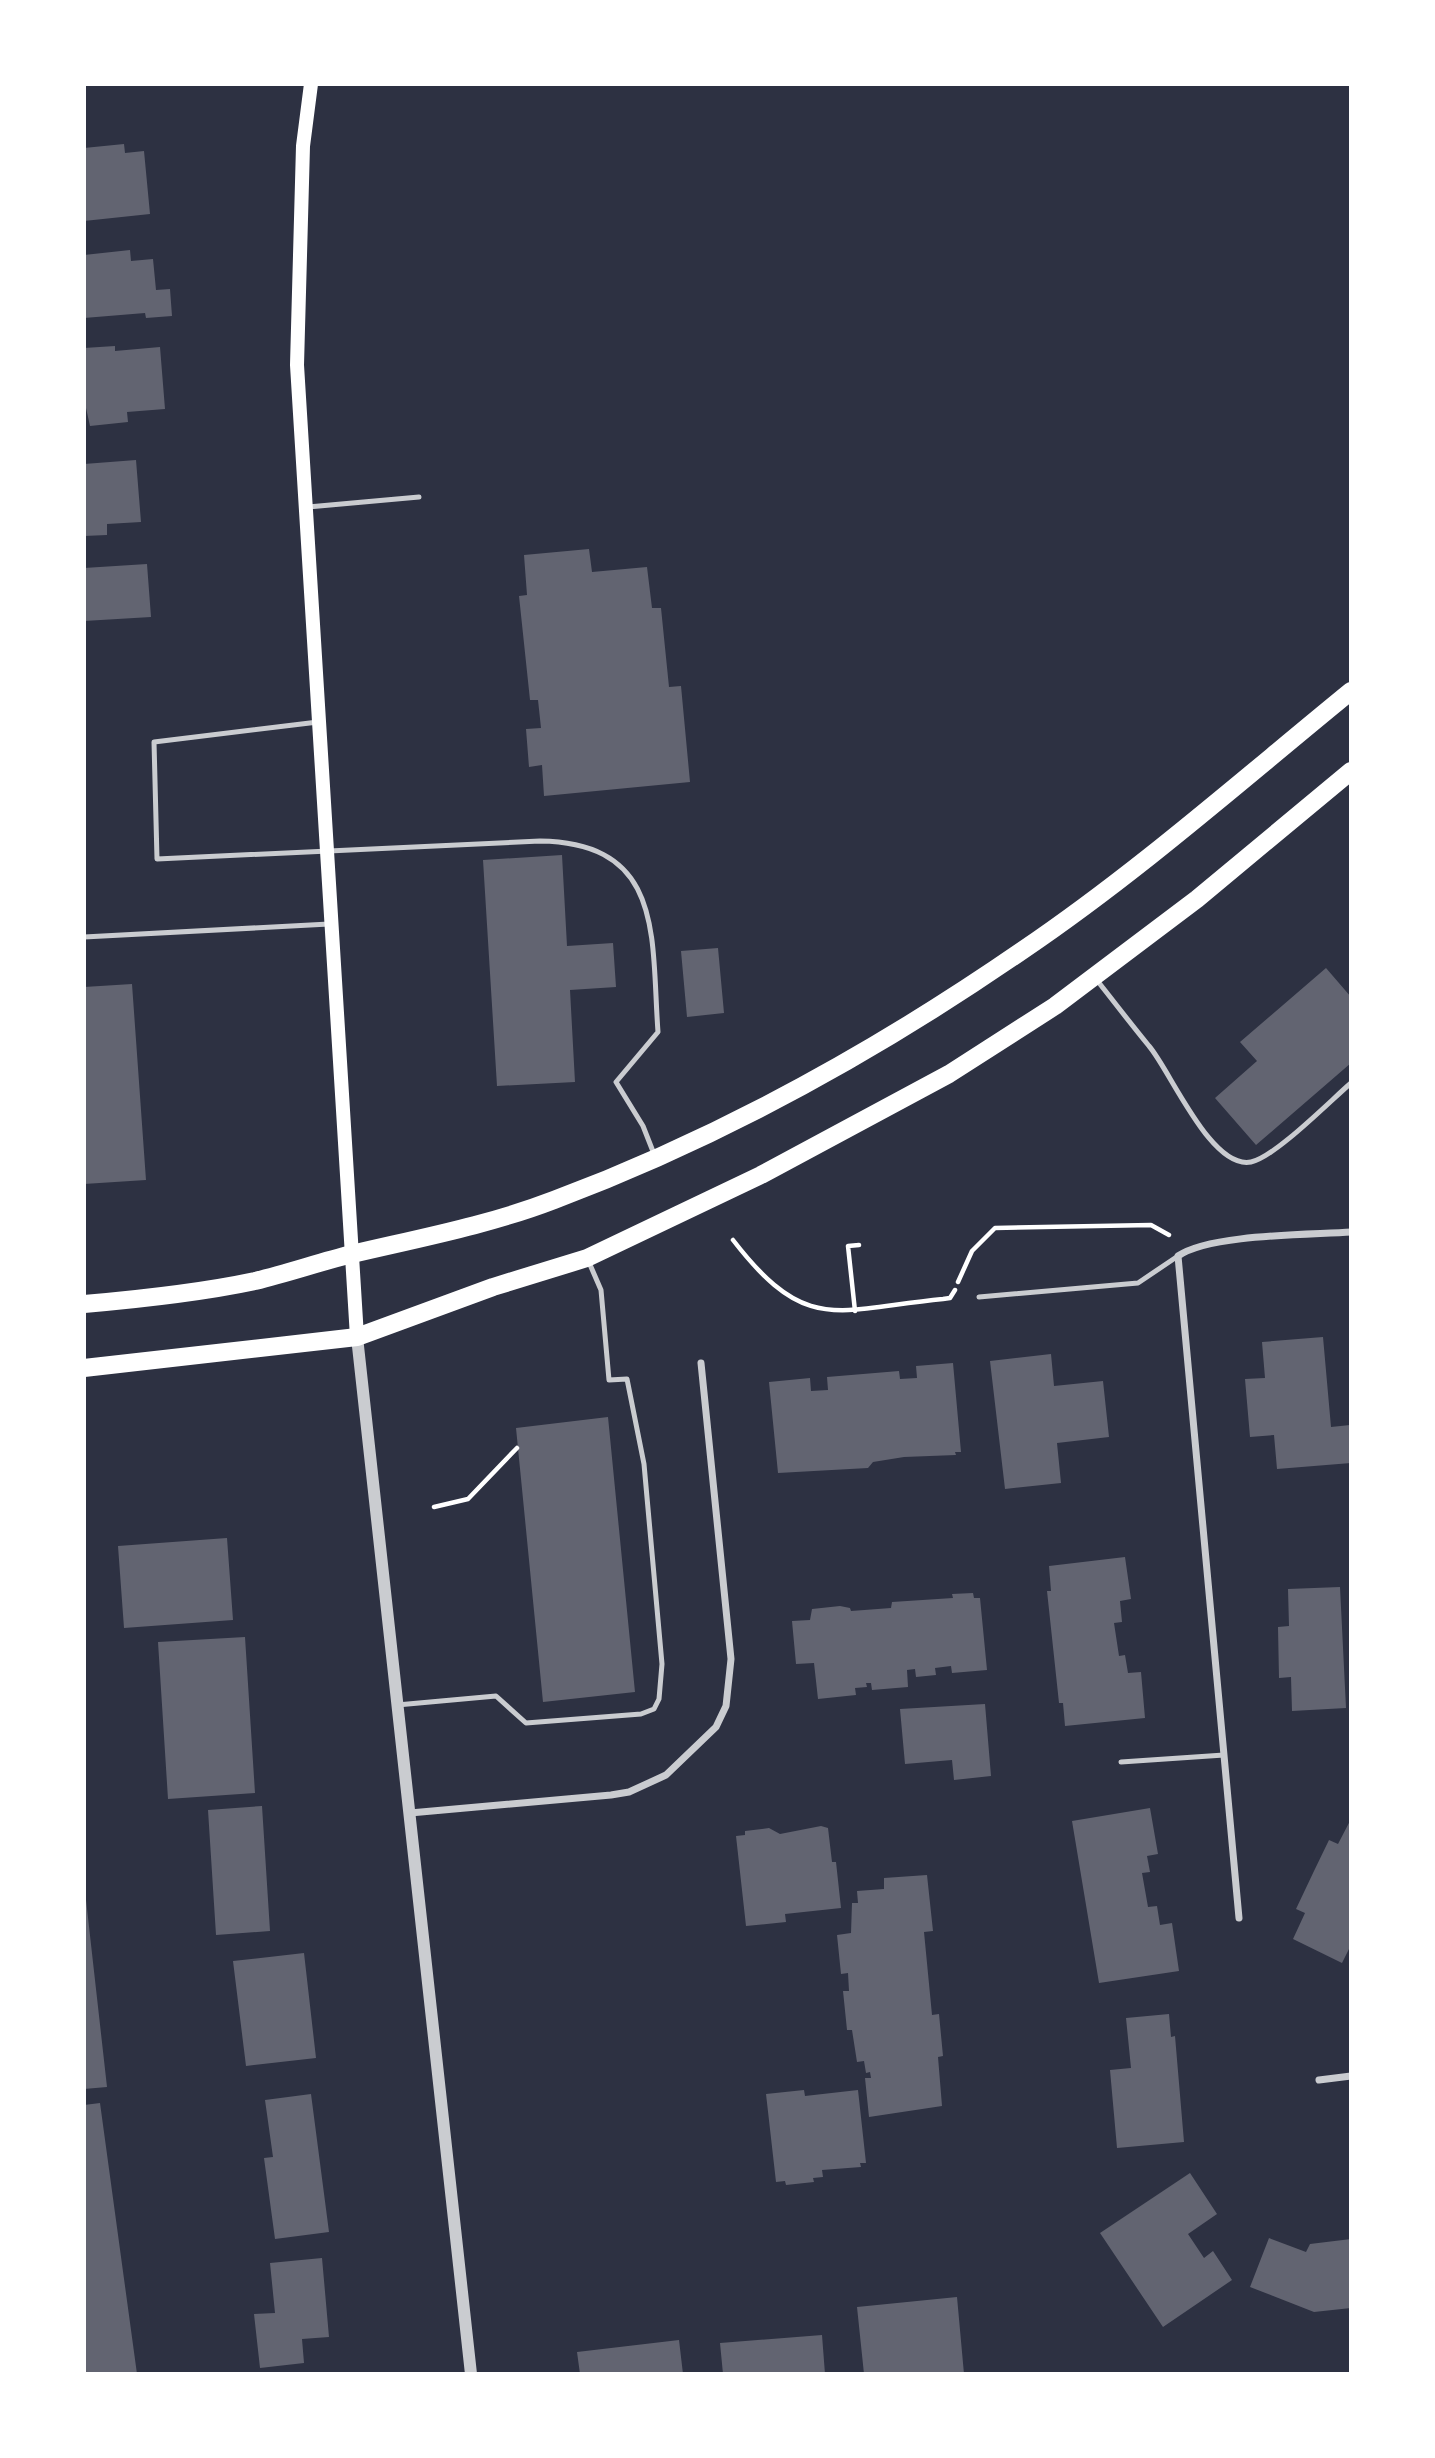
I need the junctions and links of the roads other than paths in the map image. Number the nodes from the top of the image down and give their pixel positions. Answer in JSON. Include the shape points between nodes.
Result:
{"nodes":[{"id":1,"x":311,"y":84,"type":"edge"},
{"id":2,"x":419,"y":497,"type":"dead end"},
{"id":3,"x":304,"y":507,"type":"junction"},
{"id":4,"x":1351,"y":691,"type":"edge"},
{"id":5,"x":318,"y":722,"type":"junction"},
{"id":6,"x":1351,"y":771,"type":"edge"},
{"id":7,"x":326,"y":853,"type":"junction"},
{"id":8,"x":330,"y":924,"type":"junction"},
{"id":9,"x":84,"y":937,"type":"edge"},
{"id":10,"x":1094,"y":976,"type":"junction"},
{"id":11,"x":1351,"y":1083,"type":"edge"},
{"id":12,"x":656,"y":1157,"type":"junction"},
{"id":13,"x":1351,"y":1231,"type":"edge"},
{"id":14,"x":351,"y":1255,"type":"junction"},
{"id":15,"x":1178,"y":1256,"type":"junction"},
{"id":16,"x":587,"y":1258,"type":"junction"},
{"id":17,"x":979,"y":1297,"type":"dead end"},
{"id":18,"x":84,"y":1304,"type":"edge"},
{"id":19,"x":357,"y":1337,"type":"junction"},
{"id":20,"x":701,"y":1363,"type":"dead end"},
{"id":21,"x":84,"y":1368,"type":"edge"},
{"id":22,"x":397,"y":1706,"type":"junction"},
{"id":23,"x":1224,"y":1755,"type":"junction"},
{"id":24,"x":1121,"y":1762,"type":"dead end"},
{"id":25,"x":410,"y":1813,"type":"junction"},
{"id":26,"x":1240,"y":1918,"type":"dead end"},
{"id":27,"x":1351,"y":2076,"type":"edge"},
{"id":28,"x":1319,"y":2080,"type":"dead end"},
{"id":29,"x":471,"y":2374,"type":"edge"}],
"edges":[{"from":1,"to":3,"type":"main road","via":[[303,146],[297,317]]},
{"from":2,"to":3,"type":"lane"},
{"from":3,"to":5,"type":"main road"},
{"from":4,"to":12,"type":"main road","via":[[1130,871],[1024,950],[886,1039]]},
{"from":5,"to":7,"type":"main road"},
{"from":5,"to":7,"type":"lane","via":[[154,742],[157,859]]},
{"from":6,"to":10,"type":"main road"},
{"from":7,"to":8,"type":"main road"},
{"from":7,"to":12,"type":"lane","via":[[562,841],[595,848],[626,871],[646,906],[658,1032],[616,1082]]},
{"from":8,"to":9,"type":"lane"},
{"from":8,"to":14,"type":"main road"},
{"from":10,"to":11,"type":"lane","via":[[1150,1047],[1203,1129],[1238,1162],[1261,1159]]},
{"from":10,"to":16,"type":"main road","via":[[948,1074],[761,1175]]},
{"from":12,"to":14,"type":"main road","via":[[552,1201],[451,1232]]},
{"from":13,"to":15,"type":"street","via":[[1191,1247]]},
{"from":14,"to":18,"type":"main road","via":[[254,1281]]},
{"from":14,"to":19,"type":"main road"},
{"from":15,"to":17,"type":"lane","via":[[1138,1283]]},
{"from":15,"to":23,"type":"street"},
{"from":16,"to":19,"type":"main road"},
{"from":16,"to":22,"type":"lane","via":[[601,1290],[609,1380],[627,1379],[643,1464],[662,1664],[659,1699],[654,1709],[641,1714],[526,1723],[496,1696]]},
{"from":19,"to":21,"type":"main road"},
{"from":19,"to":22,"type":"street"},
{"from":20,"to":25,"type":"street","via":[[731,1659],[726,1706],[716,1727],[679,1766],[629,1792]]},
{"from":22,"to":25,"type":"street"},
{"from":23,"to":24,"type":"lane"},
{"from":23,"to":26,"type":"street"},
{"from":25,"to":29,"type":"street"},
{"from":27,"to":28,"type":"street"}]}
